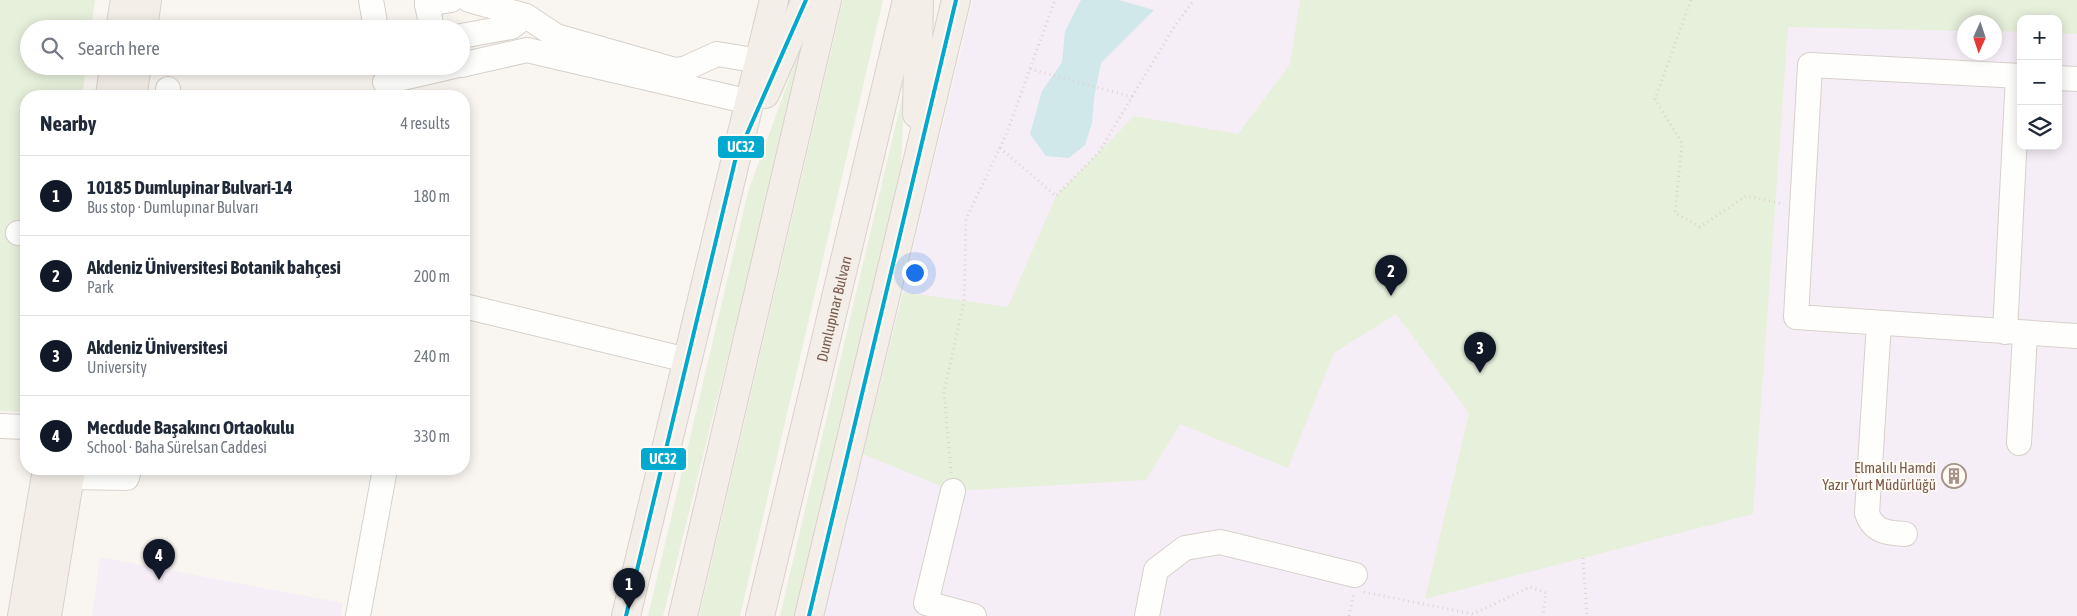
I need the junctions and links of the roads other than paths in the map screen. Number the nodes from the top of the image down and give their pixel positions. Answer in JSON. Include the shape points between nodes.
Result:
{"nodes":[{"id":1,"x":125,"y":0,"type":"edge"},
{"id":2,"x":147,"y":0,"type":"edge"},
{"id":3,"x":371,"y":0,"type":"edge"},
{"id":4,"x":451,"y":0,"type":"edge"},
{"id":5,"x":469,"y":0,"type":"edge"},
{"id":6,"x":774,"y":0,"type":"edge"},
{"id":7,"x":806,"y":0,"type":"edge"},
{"id":8,"x":827,"y":0,"type":"edge"},
{"id":9,"x":907,"y":0,"type":"edge"},
{"id":10,"x":919,"y":0,"type":"edge"},
{"id":11,"x":956,"y":0,"type":"edge"},
{"id":12,"x":427,"y":2,"type":"edge"},
{"id":13,"x":526,"y":16,"type":"junction"},
{"id":14,"x":122,"y":20,"type":"edge"},
{"id":15,"x":144,"y":20,"type":"edge"},
{"id":16,"x":374,"y":20,"type":"edge"},
{"id":17,"x":430,"y":20,"type":"edge"},
{"id":18,"x":470,"y":34,"type":"edge"},
{"id":19,"x":760,"y":61,"type":"junction"},
{"id":20,"x":470,"y":62,"type":"edge"},
{"id":21,"x":113,"y":75,"type":"edge"},
{"id":22,"x":136,"y":75,"type":"edge"},
{"id":23,"x":415,"y":75,"type":"edge"},
{"id":24,"x":2017,"y":76,"type":"edge"},
{"id":25,"x":2062,"y":78,"type":"edge"},
{"id":26,"x":2077,"y":79,"type":"edge"},
{"id":27,"x":385,"y":82,"type":"edge"},
{"id":28,"x":111,"y":90,"type":"edge"},
{"id":29,"x":133,"y":90,"type":"edge"},
{"id":30,"x":750,"y":102,"type":"junction"},
{"id":31,"x":2019,"y":105,"type":"edge"},
{"id":32,"x":735,"y":161,"type":"junction"},
{"id":33,"x":916,"y":165,"type":"junction"},
{"id":34,"x":470,"y":307,"type":"edge"},
{"id":35,"x":1879,"y":323,"type":"junction"},
{"id":36,"x":2015,"y":333,"type":"junction"},
{"id":37,"x":2077,"y":336,"type":"edge"},
{"id":38,"x":687,"y":360,"type":"junction"},
{"id":39,"x":0,"y":426,"type":"edge"},
{"id":40,"x":20,"y":427,"type":"edge"},
{"id":41,"x":2019,"y":443,"type":"dead end"},
{"id":42,"x":62,"y":475,"type":"edge"},
{"id":43,"x":63,"y":475,"type":"edge"},
{"id":44,"x":95,"y":475,"type":"edge"},
{"id":45,"x":128,"y":475,"type":"edge"},
{"id":46,"x":384,"y":475,"type":"edge"},
{"id":47,"x":953,"y":491,"type":"road end"},
{"id":48,"x":1905,"y":534,"type":"dead end"},
{"id":49,"x":1354,"y":582,"type":"road end"},
{"id":50,"x":22,"y":616,"type":"edge"},
{"id":51,"x":47,"y":616,"type":"edge"},
{"id":52,"x":358,"y":616,"type":"edge"},
{"id":53,"x":626,"y":616,"type":"edge"},
{"id":54,"x":683,"y":616,"type":"edge"},
{"id":55,"x":760,"y":616,"type":"edge"},
{"id":56,"x":809,"y":616,"type":"edge"},
{"id":57,"x":974,"y":616,"type":"edge"},
{"id":58,"x":1147,"y":616,"type":"edge"}],
"edges":[{"from":1,"to":14,"type":"main road"},
{"from":2,"to":15,"type":"main road"},
{"from":3,"to":16,"type":"street"},
{"from":4,"to":12,"type":"street"},
{"from":5,"to":13,"type":"street"},
{"from":6,"to":19,"type":"main road"},
{"from":7,"to":32,"type":"main road"},
{"from":8,"to":54,"type":"main road"},
{"from":9,"to":55,"type":"main road","name":"Dumlupınar Bulvarı"},
{"from":10,"to":33,"type":"main road"},
{"from":11,"to":33,"type":"main road"},
{"from":12,"to":17,"type":"street"},
{"from":13,"to":18,"type":"street","via":[[511,27]]},
{"from":13,"to":19,"type":"street","via":[[556,36],[676,70],[717,54]]},
{"from":19,"to":30,"type":"main road"},
{"from":20,"to":30,"type":"street","via":[[527,50]]},
{"from":21,"to":28,"type":"main road"},
{"from":22,"to":29,"type":"main road"},
{"from":23,"to":27,"type":"street"},
{"from":24,"to":35,"type":"street","via":[[1810,65],[1796,317]]},
{"from":25,"to":26,"type":"street"},
{"from":30,"to":32,"type":"main road"},
{"from":31,"to":36,"type":"street"},
{"from":32,"to":38,"type":"main road"},
{"from":33,"to":56,"type":"main road"},
{"from":34,"to":38,"type":"street"},
{"from":35,"to":36,"type":"street"},
{"from":35,"to":48,"type":"street","via":[[1867,513],[1877,529]]},
{"from":36,"to":37,"type":"street"},
{"from":36,"to":41,"type":"street"},
{"from":38,"to":53,"type":"main road"},
{"from":39,"to":40,"type":"street"},
{"from":42,"to":50,"type":"main road"},
{"from":43,"to":51,"type":"main road"},
{"from":44,"to":45,"type":"street","via":[[127,478]]},
{"from":46,"to":52,"type":"street"},
{"from":47,"to":57,"type":"street","via":[[926,604]]},
{"from":49,"to":58,"type":"street","via":[[1220,542],[1185,548],[1156,570]]}]}
